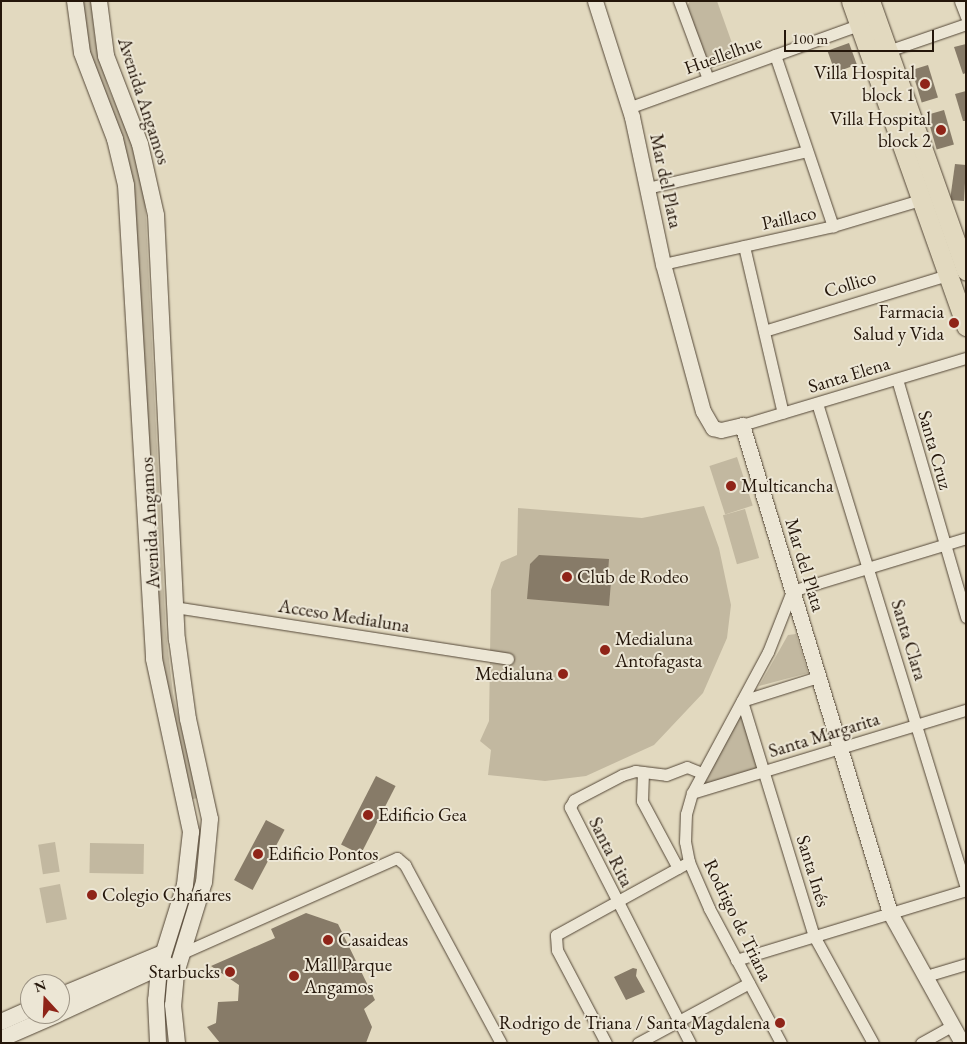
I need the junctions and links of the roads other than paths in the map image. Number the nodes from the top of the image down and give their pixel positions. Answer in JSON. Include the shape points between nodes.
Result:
{"nodes":[{"id":1,"x":75,"y":1,"type":"edge"},
{"id":2,"x":99,"y":1,"type":"edge"},
{"id":3,"x":595,"y":1,"type":"edge"},
{"id":4,"x":680,"y":1,"type":"edge"},
{"id":5,"x":851,"y":1,"type":"edge"},
{"id":6,"x":870,"y":1,"type":"edge"},
{"id":7,"x":960,"y":1,"type":"edge"},
{"id":8,"x":966,"y":17,"type":"edge"},
{"id":9,"x":966,"y":24,"type":"edge"},
{"id":10,"x":859,"y":25,"type":"junction"},
{"id":11,"x":879,"y":54,"type":"junction"},
{"id":12,"x":775,"y":55,"type":"junction"},
{"id":13,"x":708,"y":79,"type":"junction"},
{"id":14,"x":628,"y":108,"type":"junction"},
{"id":15,"x":807,"y":150,"type":"junction"},
{"id":16,"x":647,"y":188,"type":"junction"},
{"id":17,"x":920,"y":200,"type":"junction"},
{"id":18,"x":833,"y":226,"type":"junction"},
{"id":19,"x":744,"y":246,"type":"junction"},
{"id":20,"x":962,"y":246,"type":"edge"},
{"id":21,"x":663,"y":264,"type":"junction"},
{"id":22,"x":966,"y":270,"type":"edge"},
{"id":23,"x":947,"y":275,"type":"junction"},
{"id":24,"x":966,"y":326,"type":"edge"},
{"id":25,"x":764,"y":331,"type":"junction"},
{"id":26,"x":966,"y":358,"type":"edge"},
{"id":27,"x":897,"y":379,"type":"junction"},
{"id":28,"x":817,"y":403,"type":"junction"},
{"id":29,"x":783,"y":413,"type":"junction"},
{"id":30,"x":742,"y":425,"type":"junction"},
{"id":31,"x":966,"y":538,"type":"edge"},
{"id":32,"x":944,"y":545,"type":"junction"},
{"id":33,"x":869,"y":568,"type":"junction"},
{"id":34,"x":792,"y":591,"type":"junction"},
{"id":35,"x":174,"y":607,"type":"junction"},
{"id":36,"x":966,"y":617,"type":"edge"},
{"id":37,"x":508,"y":659,"type":"dead end"},
{"id":38,"x":818,"y":678,"type":"junction"},
{"id":39,"x":742,"y":701,"type":"junction"},
{"id":40,"x":966,"y":710,"type":"edge"},
{"id":41,"x":916,"y":725,"type":"junction"},
{"id":42,"x":840,"y":748,"type":"junction"},
{"id":43,"x":764,"y":771,"type":"junction"},
{"id":44,"x":644,"y":772,"type":"junction"},
{"id":45,"x":702,"y":773,"type":"junction"},
{"id":46,"x":692,"y":793,"type":"junction"},
{"id":47,"x":689,"y":862,"type":"junction"},
{"id":48,"x":678,"y":868,"type":"junction"},
{"id":49,"x":966,"y":889,"type":"edge"},
{"id":50,"x":616,"y":902,"type":"junction"},
{"id":51,"x":890,"y":913,"type":"junction"},
{"id":52,"x":814,"y":936,"type":"junction"},
{"id":53,"x":186,"y":948,"type":"junction"},
{"id":54,"x":736,"y":960,"type":"junction"},
{"id":55,"x":161,"y":961,"type":"junction"},
{"id":56,"x":966,"y":964,"type":"edge"},
{"id":57,"x":926,"y":976,"type":"junction"},
{"id":58,"x":749,"y":983,"type":"junction"},
{"id":59,"x":70,"y":993,"type":"edge"},
{"id":60,"x":70,"y":1008,"type":"edge"},
{"id":61,"x":20,"y":1013,"type":"edge"},
{"id":62,"x":678,"y":1021,"type":"junction"},
{"id":63,"x":1,"y":1022,"type":"edge"},
{"id":64,"x":36,"y":1024,"type":"edge"},
{"id":65,"x":953,"y":1025,"type":"junction"},
{"id":66,"x":1,"y":1039,"type":"edge"},
{"id":67,"x":158,"y":1043,"type":"edge"},
{"id":68,"x":177,"y":1043,"type":"edge"},
{"id":69,"x":501,"y":1043,"type":"edge"},
{"id":70,"x":606,"y":1043,"type":"edge"},
{"id":71,"x":638,"y":1043,"type":"edge"},
{"id":72,"x":690,"y":1043,"type":"edge"},
{"id":73,"x":781,"y":1043,"type":"edge"},
{"id":74,"x":873,"y":1043,"type":"edge"},
{"id":75,"x":921,"y":1043,"type":"edge"},
{"id":76,"x":962,"y":1043,"type":"edge"}],
"edges":[{"from":1,"to":55,"type":"main road","name":"Avenida Angamos","via":[[82,53],[115,140],[126,185],[154,659],[191,832],[185,884]]},
{"from":2,"to":35,"type":"main road","name":"Avenida Angamos","via":[[106,56],[140,144],[156,215]]},
{"from":3,"to":14,"type":"street","name":"Mar del Plata"},
{"from":4,"to":13,"type":"street"},
{"from":5,"to":10,"type":"main road"},
{"from":6,"to":11,"type":"main road"},
{"from":7,"to":8,"type":"street"},
{"from":9,"to":11,"type":"street"},
{"from":10,"to":11,"type":"main road"},
{"from":10,"to":12,"type":"street","name":"Huellelhue"},
{"from":11,"to":17,"type":"main road"},
{"from":11,"to":20,"type":"main road"},
{"from":12,"to":13,"type":"street","name":"Huellelhue"},
{"from":12,"to":15,"type":"street"},
{"from":13,"to":14,"type":"street","name":"Huellelhue"},
{"from":14,"to":16,"type":"street","name":"Mar del Plata"},
{"from":15,"to":16,"type":"street"},
{"from":15,"to":18,"type":"street"},
{"from":16,"to":21,"type":"street","name":"Mar del Plata"},
{"from":17,"to":18,"type":"street","name":"Paillaco"},
{"from":17,"to":20,"type":"main road","via":[[931,206],[949,246]]},
{"from":17,"to":23,"type":"main road"},
{"from":18,"to":19,"type":"street","name":"Paillaco"},
{"from":19,"to":21,"type":"street","name":"Paillaco"},
{"from":19,"to":25,"type":"street"},
{"from":20,"to":22,"type":"main road"},
{"from":21,"to":30,"type":"street","name":"Mar del Plata","via":[[709,424],[721,430]]},
{"from":23,"to":24,"type":"main road"},
{"from":23,"to":25,"type":"street","name":"Collico"},
{"from":25,"to":29,"type":"street"},
{"from":26,"to":27,"type":"street","name":"Santa Elena"},
{"from":27,"to":28,"type":"street","name":"Santa Elena"},
{"from":27,"to":32,"type":"street","name":"Santa Cruz"},
{"from":28,"to":29,"type":"street","name":"Santa Elena"},
{"from":28,"to":33,"type":"street","name":"Santa Clara"},
{"from":29,"to":30,"type":"street","name":"Santa Elena"},
{"from":30,"to":34,"type":"street","name":"Mar del Plata"},
{"from":31,"to":32,"type":"street"},
{"from":32,"to":33,"type":"street"},
{"from":32,"to":36,"type":"street","name":"Santa Cruz"},
{"from":33,"to":34,"type":"street"},
{"from":33,"to":41,"type":"street","name":"Santa Clara"},
{"from":34,"to":38,"type":"street","name":"Mar del Plata"},
{"from":34,"to":39,"type":"street","name":"Rodrigo de Triana","via":[[768,652]]},
{"from":35,"to":37,"type":"street","name":"Acceso Medialuna"},
{"from":35,"to":53,"type":"main road","name":"Avenida Angamos","via":[[182,689],[203,779],[210,834],[204,882]]},
{"from":38,"to":39,"type":"street"},
{"from":38,"to":42,"type":"street","name":"Mar del Plata"},
{"from":39,"to":43,"type":"street","name":"Santa Inés"},
{"from":39,"to":45,"type":"street","name":"Rodrigo de Triana"},
{"from":40,"to":41,"type":"street","name":"Santa Margarita"},
{"from":41,"to":42,"type":"street","name":"Santa Margarita"},
{"from":41,"to":49,"type":"street","name":"Santa Clara"},
{"from":42,"to":43,"type":"street","name":"Santa Margarita"},
{"from":42,"to":51,"type":"street","name":"Mar del Plata"},
{"from":43,"to":46,"type":"street","name":"Santa Margarita"},
{"from":43,"to":52,"type":"street","name":"Santa Inés"},
{"from":44,"to":45,"type":"street","name":"Santa Rita","via":[[666,775],[687,767]]},
{"from":44,"to":48,"type":"street","via":[[642,801]]},
{"from":44,"to":50,"type":"street","name":"Santa Rita","via":[[622,775],[574,800],[570,807]]},
{"from":45,"to":46,"type":"street","name":"Rodrigo de Triana"},
{"from":46,"to":47,"type":"street","name":"Rodrigo de Triana","via":[[686,814],[685,842]]},
{"from":47,"to":48,"type":"street"},
{"from":47,"to":54,"type":"street","name":"Rodrigo de Triana"},
{"from":48,"to":50,"type":"street"},
{"from":49,"to":51,"type":"street"},
{"from":50,"to":62,"type":"street","name":"Santa Rita"},
{"from":50,"to":70,"type":"street","via":[[556,935],[557,950]]},
{"from":51,"to":52,"type":"street"},
{"from":51,"to":57,"type":"street","name":"Mar del Plata"},
{"from":52,"to":54,"type":"street"},
{"from":52,"to":74,"type":"street","name":"Santa Inés"},
{"from":53,"to":55,"type":"main road"},
{"from":53,"to":68,"type":"main road","name":"Avenida Angamos","via":[[174,1005]]},
{"from":53,"to":69,"type":"street","via":[[397,858],[406,864]]},
{"from":54,"to":58,"type":"street","name":"Rodrigo de Triana"},
{"from":55,"to":59,"type":"main road"},
{"from":55,"to":60,"type":"main road"},
{"from":55,"to":67,"type":"main road","name":"Avenida Angamos","via":[[156,1000]]},
{"from":56,"to":57,"type":"street"},
{"from":57,"to":65,"type":"street","name":"Mar del Plata"},
{"from":58,"to":62,"type":"street"},
{"from":58,"to":73,"type":"street","name":"Rodrigo de Triana"},
{"from":61,"to":63,"type":"main road"},
{"from":62,"to":71,"type":"street"},
{"from":62,"to":72,"type":"street","name":"Santa Rita"},
{"from":64,"to":66,"type":"main road"},
{"from":65,"to":75,"type":"street"},
{"from":65,"to":76,"type":"street","name":"Mar del Plata"}]}
